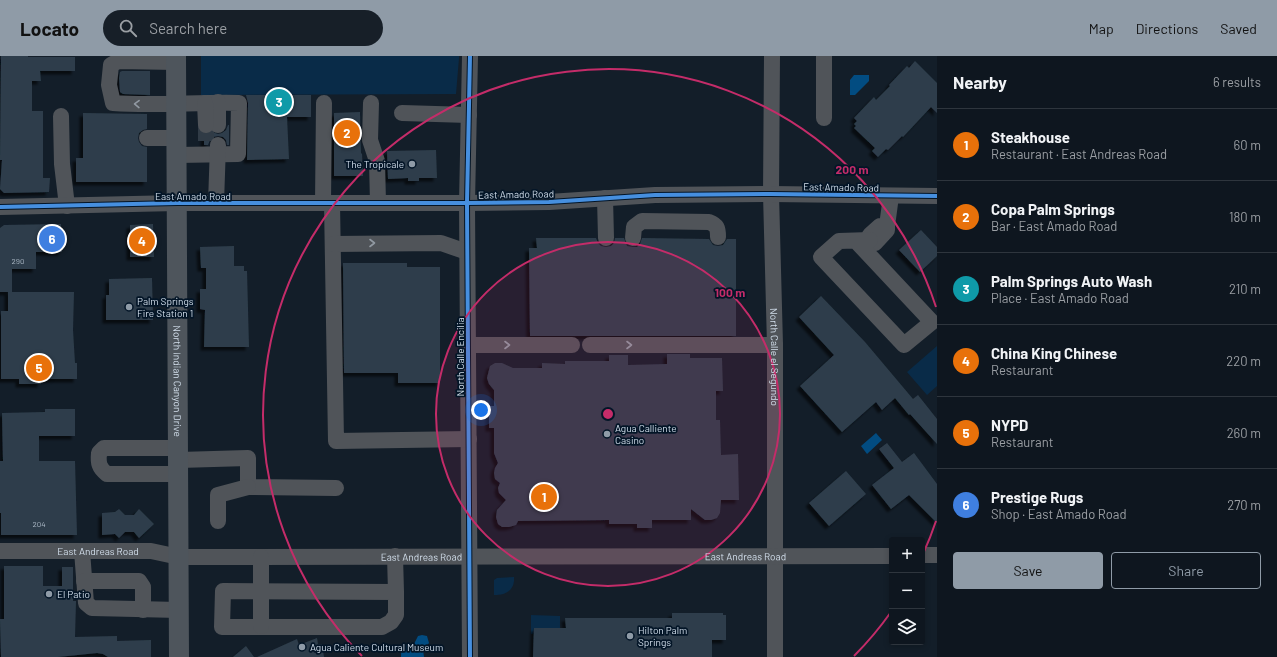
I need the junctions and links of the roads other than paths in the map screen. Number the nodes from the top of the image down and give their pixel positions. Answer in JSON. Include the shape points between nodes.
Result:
{"nodes":[{"id":1,"x":470,"y":56,"type":"edge"},
{"id":2,"x":772,"y":56,"type":"edge"},
{"id":3,"x":824,"y":56,"type":"edge"},
{"id":4,"x":176,"y":59,"type":"edge"},
{"id":5,"x":212,"y":102,"type":"junction"},
{"id":6,"x":176,"y":103,"type":"junction"},
{"id":7,"x":324,"y":103,"type":"dead end"},
{"id":8,"x":371,"y":103,"type":"dead end"},
{"id":9,"x":402,"y":114,"type":"dead end"},
{"id":10,"x":469,"y":115,"type":"junction"},
{"id":11,"x":61,"y":116,"type":"dead end"},
{"id":12,"x":824,"y":118,"type":"dead end"},
{"id":13,"x":212,"y":125,"type":"tunnel mouth"},
{"id":14,"x":147,"y":138,"type":"dead end"},
{"id":15,"x":177,"y":146,"type":"junction"},
{"id":16,"x":212,"y":150,"type":"junction"},
{"id":17,"x":771,"y":194,"type":"junction"},
{"id":18,"x":890,"y":196,"type":"junction"},
{"id":19,"x":937,"y":196,"type":"edge"},
{"id":20,"x":605,"y":198,"type":"junction"},
{"id":21,"x":176,"y":203,"type":"junction"},
{"id":22,"x":216,"y":203,"type":"junction"},
{"id":23,"x":328,"y":203,"type":"junction"},
{"id":24,"x":378,"y":203,"type":"junction"},
{"id":25,"x":467,"y":203,"type":"junction"},
{"id":26,"x":67,"y":206,"type":"junction"},
{"id":27,"x":0,"y":207,"type":"edge"},
{"id":28,"x":718,"y":237,"type":"dead end"},
{"id":29,"x":606,"y":238,"type":"dead end"},
{"id":30,"x":633,"y":238,"type":"dead end"},
{"id":31,"x":863,"y":240,"type":"junction"},
{"id":32,"x":333,"y":244,"type":"junction"},
{"id":33,"x":467,"y":252,"type":"junction"},
{"id":34,"x":468,"y":345,"type":"junction"},
{"id":35,"x":572,"y":345,"type":"dead end"},
{"id":36,"x":590,"y":345,"type":"dead end"},
{"id":37,"x":775,"y":345,"type":"junction"},
{"id":38,"x":469,"y":439,"type":"junction"},
{"id":39,"x":178,"y":461,"type":"junction"},
{"id":40,"x":248,"y":487,"type":"junction"},
{"id":41,"x":336,"y":488,"type":"dead end"},
{"id":42,"x":218,"y":521,"type":"dead end"},
{"id":43,"x":0,"y":551,"type":"edge"},
{"id":44,"x":82,"y":551,"type":"junction"},
{"id":45,"x":937,"y":555,"type":"edge"},
{"id":46,"x":395,"y":556,"type":"junction"},
{"id":47,"x":470,"y":556,"type":"junction"},
{"id":48,"x":775,"y":556,"type":"junction"},
{"id":49,"x":889,"y":556,"type":"edge"},
{"id":50,"x":925,"y":556,"type":"edge"},
{"id":51,"x":179,"y":557,"type":"junction"},
{"id":52,"x":262,"y":557,"type":"junction"},
{"id":53,"x":84,"y":581,"type":"junction"},
{"id":54,"x":261,"y":591,"type":"junction"},
{"id":55,"x":396,"y":592,"type":"junction"},
{"id":56,"x":143,"y":610,"type":"junction"},
{"id":57,"x":179,"y":610,"type":"junction"},
{"id":58,"x":261,"y":626,"type":"junction"},
{"id":59,"x":179,"y":657,"type":"edge"},
{"id":60,"x":470,"y":657,"type":"edge"},
{"id":61,"x":775,"y":657,"type":"edge"}],
"edges":[{"from":1,"to":10,"type":"street","name":"North Calle Encilia"},
{"from":2,"to":17,"type":"street","name":"North Calle el Segundo"},
{"from":3,"to":12,"type":"street"},
{"from":4,"to":6,"type":"main road","name":"North Indian Canyon Drive"},
{"from":6,"to":4,"type":"street","one_way":true,"via":[[113,103],[109,85],[111,64],[118,61]]},
{"from":5,"to":6,"type":"street"},
{"from":5,"to":13,"type":"street"},
{"from":5,"to":16,"type":"street","via":[[239,103],[238,154]]},
{"from":6,"to":15,"type":"main road","name":"North Indian Canyon Drive"},
{"from":7,"to":23,"type":"street"},
{"from":8,"to":24,"type":"street","via":[[370,140],[377,160]]},
{"from":9,"to":10,"type":"street"},
{"from":10,"to":25,"type":"street","name":"North Calle Encilia"},
{"from":11,"to":26,"type":"street","via":[[62,164]]},
{"from":14,"to":15,"type":"street"},
{"from":15,"to":16,"type":"street"},
{"from":15,"to":21,"type":"main road","name":"North Indian Canyon Drive"},
{"from":16,"to":22,"type":"street"},
{"from":17,"to":18,"type":"street","name":"East Amado Road"},
{"from":17,"to":20,"type":"street","name":"East Amado Road"},
{"from":17,"to":37,"type":"street","name":"North Calle el Segundo"},
{"from":18,"to":19,"type":"street","name":"East Amado Road"},
{"from":18,"to":31,"type":"street","via":[[886,226],[888,230],[875,243]]},
{"from":20,"to":25,"type":"street","name":"East Amado Road"},
{"from":20,"to":29,"type":"street"},
{"from":21,"to":22,"type":"street","name":"East Amado Road"},
{"from":21,"to":26,"type":"street","name":"East Amado Road"},
{"from":21,"to":39,"type":"main road","name":"North Indian Canyon Drive"},
{"from":22,"to":23,"type":"street","name":"East Amado Road"},
{"from":23,"to":24,"type":"street","name":"East Amado Road"},
{"from":23,"to":32,"type":"street"},
{"from":24,"to":25,"type":"street","name":"East Amado Road"},
{"from":25,"to":33,"type":"street","name":"North Calle Encilia"},
{"from":26,"to":27,"type":"street","name":"East Amado Road"},
{"from":28,"to":30,"type":"street","via":[[718,228],[709,222],[642,221],[634,227]]},
{"from":31,"to":31,"type":"street","via":[[839,241],[821,257],[904,345],[932,322]]},
{"from":32,"to":33,"type":"street","one_way":true,"via":[[441,243]]},
{"from":32,"to":38,"type":"street","via":[[336,441]]},
{"from":33,"to":34,"type":"street","name":"North Calle Encilia"},
{"from":34,"to":35,"type":"street","one_way":true},
{"from":34,"to":38,"type":"street","name":"North Calle Encilia"},
{"from":36,"to":37,"type":"street","one_way":true},
{"from":37,"to":48,"type":"street","name":"North Calle el Segundo"},
{"from":38,"to":47,"type":"street","name":"North Calle Encilia"},
{"from":39,"to":40,"type":"street","via":[[248,458]]},
{"from":39,"to":51,"type":"main road","name":"North Indian Canyon Drive"},
{"from":40,"to":41,"type":"street"},
{"from":40,"to":42,"type":"street","via":[[218,495]]},
{"from":43,"to":44,"type":"street","name":"East Andreas Road"},
{"from":44,"to":51,"type":"street","name":"East Andreas Road","via":[[151,551]]},
{"from":44,"to":53,"type":"street"},
{"from":45,"to":50,"type":"street"},
{"from":46,"to":47,"type":"street","name":"East Andreas Road"},
{"from":46,"to":52,"type":"street","name":"East Andreas Road"},
{"from":46,"to":55,"type":"street"},
{"from":47,"to":48,"type":"street","name":"East Andreas Road"},
{"from":47,"to":60,"type":"street","name":"North Calle Encilia"},
{"from":48,"to":49,"type":"street","name":"East Andreas Road"},
{"from":48,"to":61,"type":"street","name":"North Calle el Segundo"},
{"from":51,"to":52,"type":"street","name":"East Andreas Road"},
{"from":51,"to":57,"type":"main road","name":"North Indian Canyon Drive"},
{"from":52,"to":54,"type":"street"},
{"from":53,"to":56,"type":"street","via":[[86,603],[92,608]]},
{"from":53,"to":56,"type":"street","via":[[138,581],[142,587]]},
{"from":54,"to":55,"type":"street"},
{"from":54,"to":58,"type":"street"},
{"from":54,"to":58,"type":"street","via":[[223,591],[222,627]]},
{"from":55,"to":58,"type":"street","via":[[396,614],[391,622],[382,627]]},
{"from":56,"to":57,"type":"street"},
{"from":57,"to":59,"type":"main road","name":"North Indian Canyon Drive"}]}
